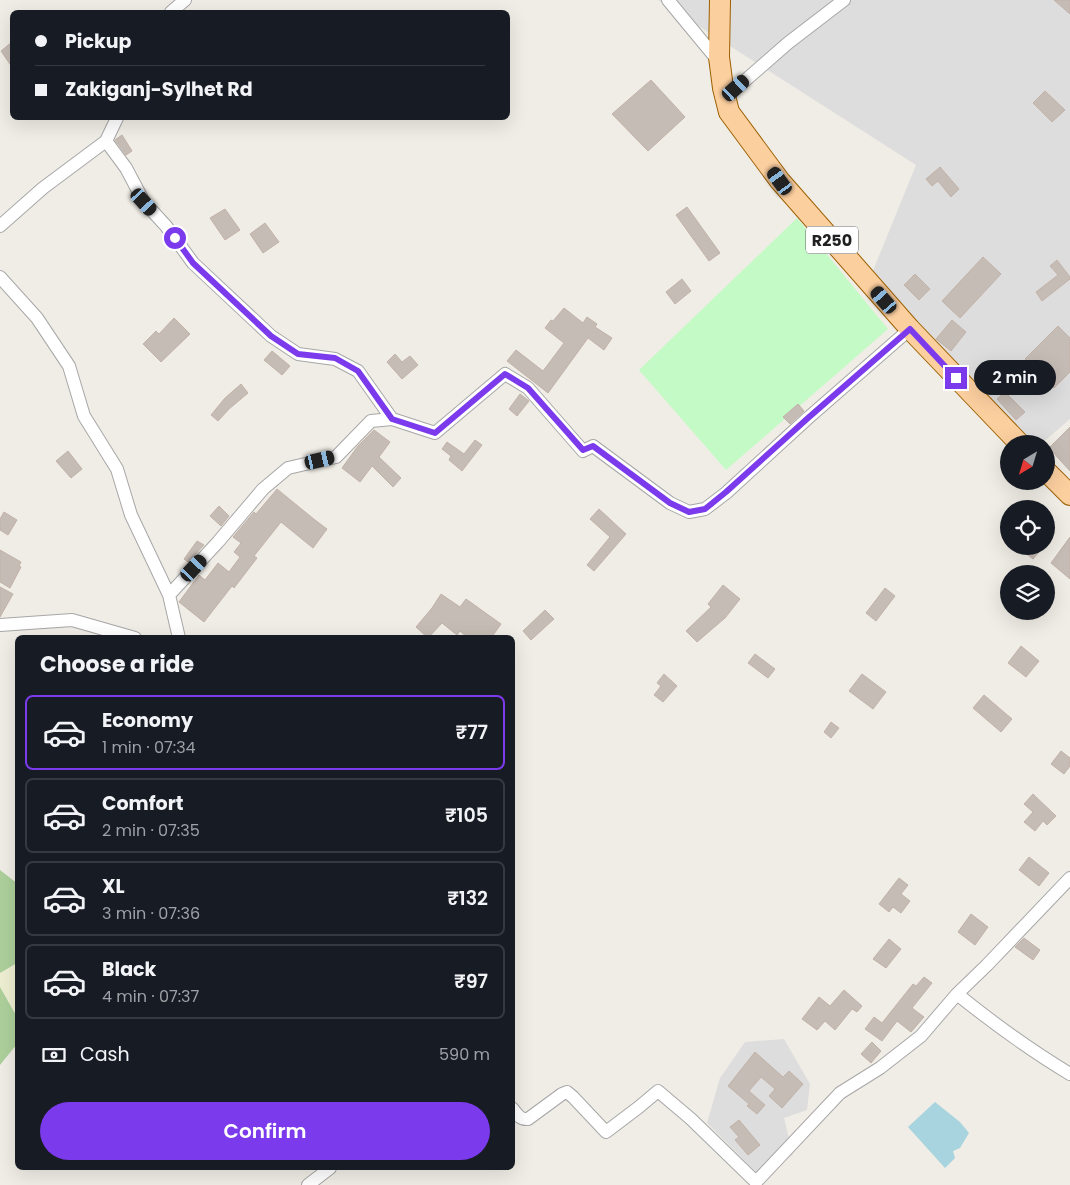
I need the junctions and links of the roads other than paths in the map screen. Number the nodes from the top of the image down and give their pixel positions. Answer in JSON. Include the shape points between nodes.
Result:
{"nodes":[{"id":1,"x":185,"y":0,"type":"edge"},
{"id":2,"x":668,"y":0,"type":"edge"},
{"id":3,"x":720,"y":0,"type":"edge"},
{"id":4,"x":844,"y":0,"type":"edge"},
{"id":5,"x":173,"y":10,"type":"edge"},
{"id":6,"x":720,"y":64,"type":"junction"},
{"id":7,"x":725,"y":98,"type":"junction"},
{"id":8,"x":116,"y":120,"type":"edge"},
{"id":9,"x":106,"y":141,"type":"junction"},
{"id":10,"x":0,"y":226,"type":"edge"},
{"id":11,"x":0,"y":277,"type":"edge"},
{"id":12,"x":910,"y":329,"type":"junction"},
{"id":13,"x":392,"y":419,"type":"junction"},
{"id":14,"x":1011,"y":435,"type":"edge"},
{"id":15,"x":1055,"y":480,"type":"edge"},
{"id":16,"x":1070,"y":495,"type":"edge"},
{"id":17,"x":169,"y":595,"type":"junction"},
{"id":18,"x":0,"y":625,"type":"edge"},
{"id":19,"x":124,"y":635,"type":"edge"},
{"id":20,"x":178,"y":635,"type":"edge"},
{"id":21,"x":1070,"y":878,"type":"edge"},
{"id":22,"x":957,"y":994,"type":"junction"},
{"id":23,"x":1070,"y":1074,"type":"edge"},
{"id":24,"x":515,"y":1112,"type":"edge"},
{"id":25,"x":327,"y":1170,"type":"edge"},
{"id":26,"x":308,"y":1185,"type":"edge"}],
"edges":[{"from":1,"to":5,"type":"street"},
{"from":2,"to":6,"type":"street"},
{"from":3,"to":6,"type":"main road","number":"R250"},
{"from":4,"to":7,"type":"street"},
{"from":6,"to":7,"type":"main road","number":"R250"},
{"from":7,"to":12,"type":"main road","number":"R250","via":[[729,112],[780,181]]},
{"from":8,"to":9,"type":"street"},
{"from":9,"to":10,"type":"street","via":[[43,188]]},
{"from":9,"to":13,"type":"street","via":[[126,168],[144,202],[193,263],[271,336],[298,354],[335,358],[358,371]]},
{"from":11,"to":17,"type":"street","via":[[37,318],[69,366],[84,416],[117,469],[131,515]]},
{"from":12,"to":13,"type":"street","via":[[726,492],[705,509],[689,512],[670,503],[593,446],[583,450],[528,388],[505,374],[435,433]]},
{"from":12,"to":14,"type":"main road","number":"R250"},
{"from":13,"to":17,"type":"street","via":[[372,421],[336,457],[288,468],[263,490]]},
{"from":15,"to":16,"type":"main road"},
{"from":17,"to":20,"type":"street"},
{"from":18,"to":19,"type":"street","via":[[72,620]]},
{"from":21,"to":22,"type":"street"},
{"from":22,"to":23,"type":"street","via":[[998,1027]]},
{"from":22,"to":24,"type":"street","via":[[921,1036],[880,1068],[840,1093],[756,1182],[658,1091],[606,1132],[566,1092],[528,1119],[519,1117]]},
{"from":25,"to":26,"type":"street"}]}
